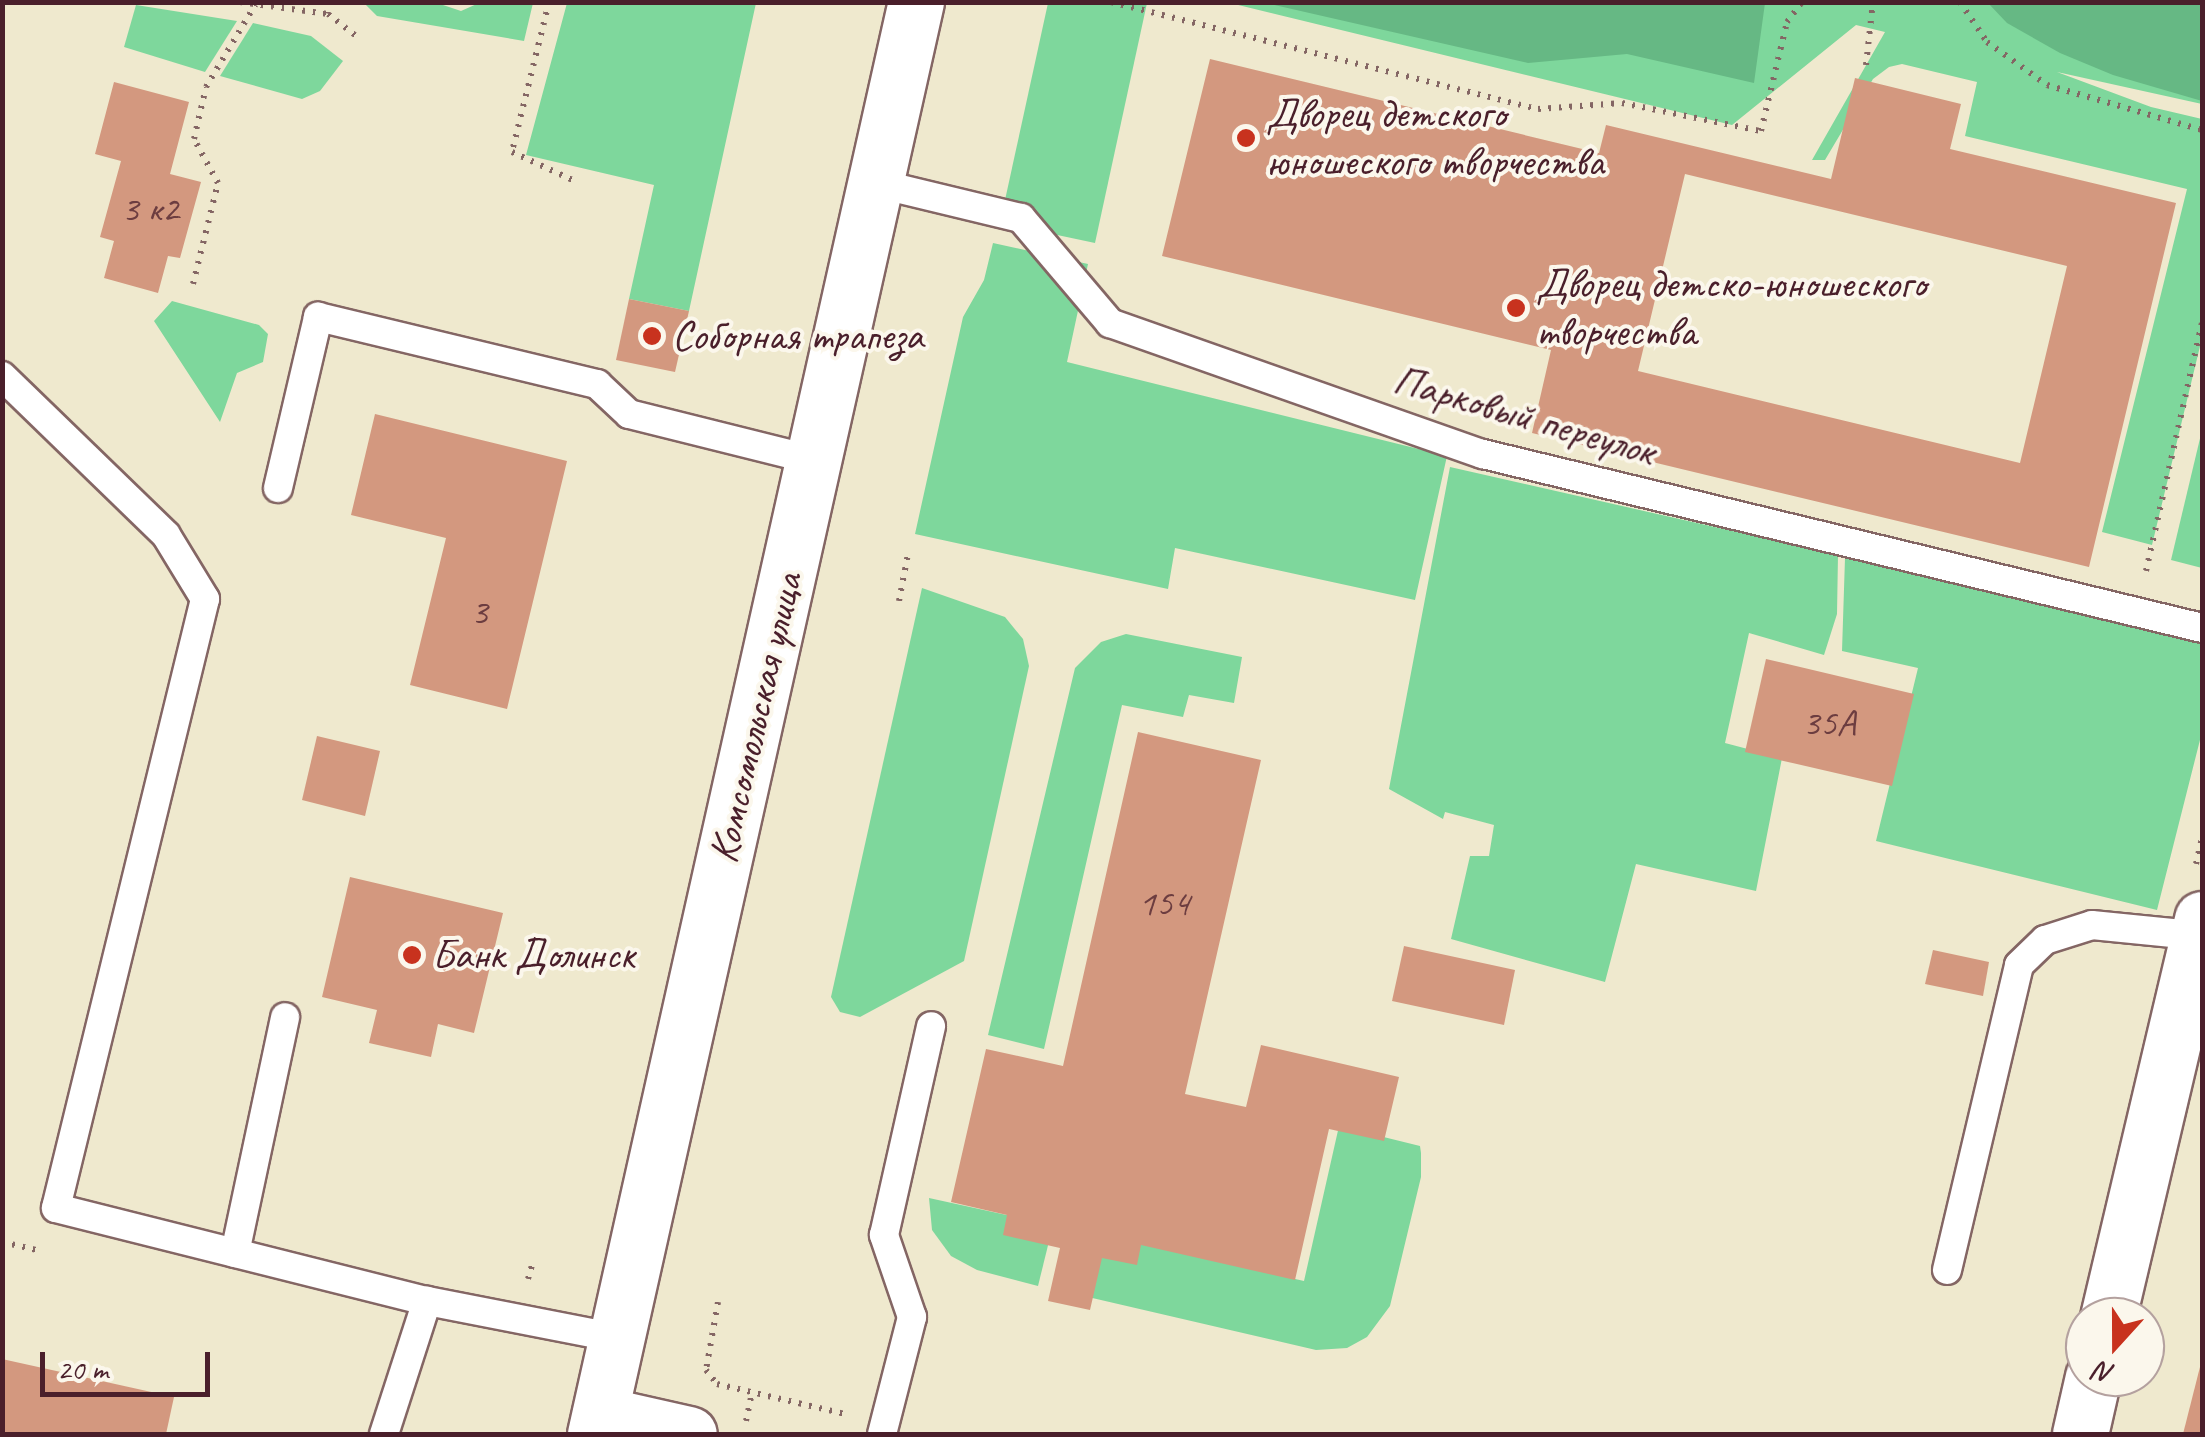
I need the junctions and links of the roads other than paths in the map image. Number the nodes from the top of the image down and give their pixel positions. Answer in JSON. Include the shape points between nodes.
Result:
{"nodes":[{"id":1,"x":916,"y":2,"type":"edge"},
{"id":2,"x":875,"y":183,"type":"junction"},
{"id":3,"x":2,"y":376,"type":"edge"},
{"id":4,"x":813,"y":460,"type":"junction"},
{"id":5,"x":278,"y":488,"type":"dead end"},
{"id":6,"x":2202,"y":628,"type":"edge"},
{"id":7,"x":2201,"y":930,"type":"edge"},
{"id":8,"x":285,"y":1016,"type":"dead end"},
{"id":9,"x":931,"y":1026,"type":"dead end"},
{"id":10,"x":2187,"y":1055,"type":"edge"},
{"id":11,"x":235,"y":1253,"type":"junction"},
{"id":12,"x":1947,"y":1270,"type":"dead end"},
{"id":13,"x":2114,"y":1297,"type":"edge"},
{"id":14,"x":427,"y":1301,"type":"junction"},
{"id":15,"x":617,"y":1338,"type":"junction"},
{"id":16,"x":2088,"y":1397,"type":"edge"},
{"id":17,"x":598,"y":1424,"type":"edge"},
{"id":18,"x":384,"y":1434,"type":"edge"},
{"id":19,"x":689,"y":1434,"type":"edge"},
{"id":20,"x":882,"y":1434,"type":"edge"},
{"id":21,"x":2080,"y":1434,"type":"edge"}],
"edges":[{"from":1,"to":2,"type":"main road","name":"Комсомольская улица"},
{"from":2,"to":4,"type":"main road","name":"Комсомольская улица"},
{"from":2,"to":6,"type":"lane","name":"Парковый переулок","via":[[1022,218],[1110,322],[1484,454]]},
{"from":3,"to":11,"type":"lane","via":[[166,535],[205,599],[56,1208]]},
{"from":4,"to":5,"type":"lane","via":[[629,414],[596,384],[318,317]]},
{"from":4,"to":15,"type":"main road","name":"Комсомольская улица"},
{"from":7,"to":10,"type":"main road"},
{"from":7,"to":12,"type":"lane","via":[[2092,926],[2045,940],[2019,965]]},
{"from":8,"to":11,"type":"lane"},
{"from":9,"to":20,"type":"lane","via":[[884,1236],[912,1317]]},
{"from":10,"to":13,"type":"main road"},
{"from":11,"to":14,"type":"lane"},
{"from":14,"to":15,"type":"lane"},
{"from":14,"to":18,"type":"lane"},
{"from":15,"to":17,"type":"main road","name":"Комсомольская улица"},
{"from":16,"to":21,"type":"main road"},
{"from":17,"to":19,"type":"main road"}]}
